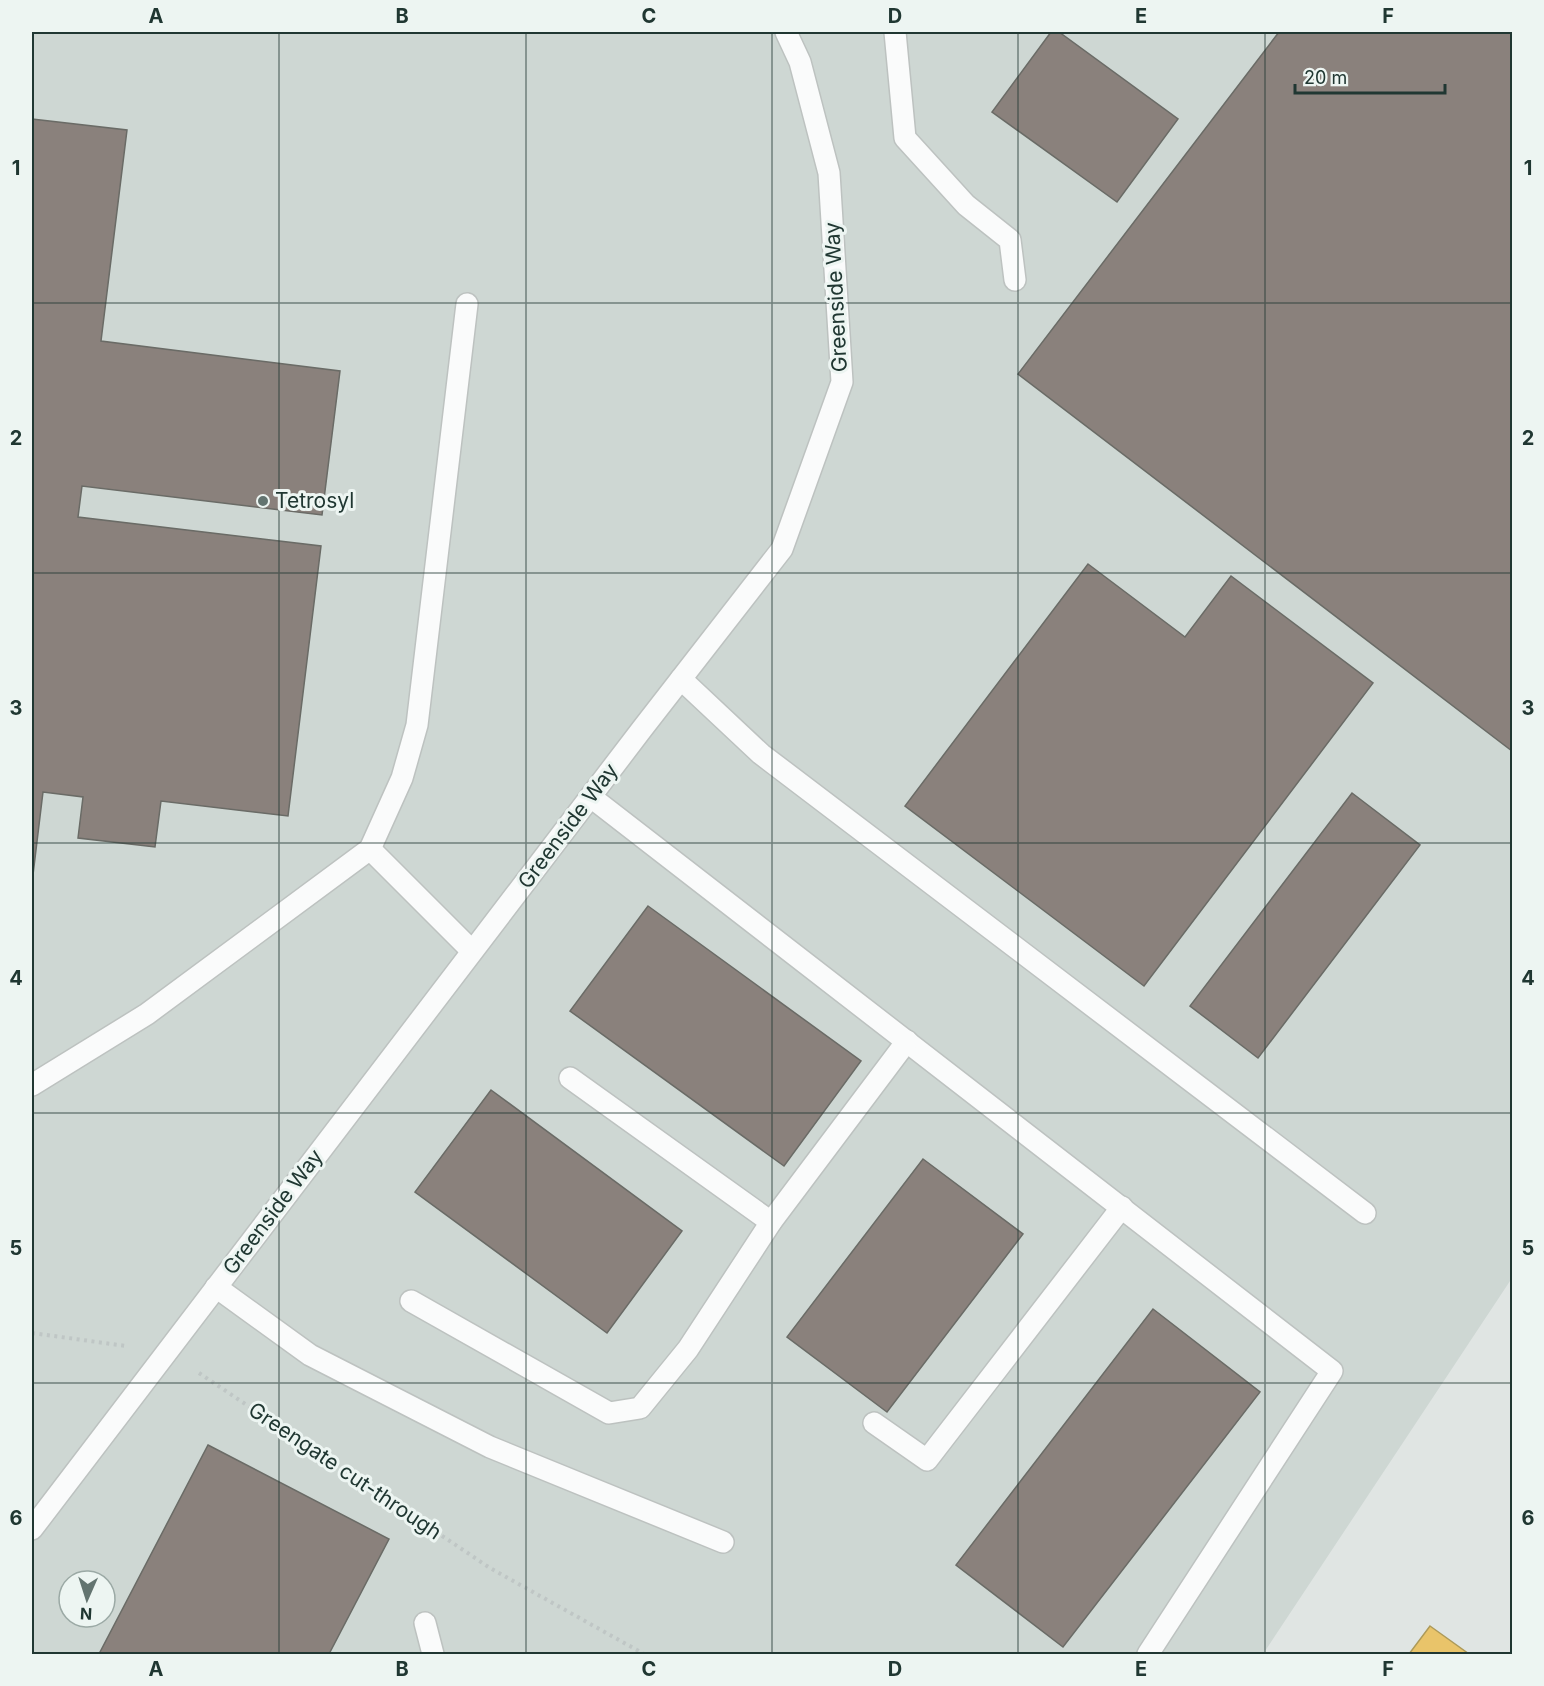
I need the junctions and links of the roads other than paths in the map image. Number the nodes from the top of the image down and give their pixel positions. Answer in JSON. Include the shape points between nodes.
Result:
{"nodes":[{"id":1,"x":786,"y":32,"type":"edge"},
{"id":2,"x":895,"y":32,"type":"edge"},
{"id":3,"x":1015,"y":280,"type":"dead end"},
{"id":4,"x":468,"y":304,"type":"dead end"},
{"id":5,"x":681,"y":679,"type":"junction"},
{"id":6,"x":591,"y":797,"type":"junction"},
{"id":7,"x":370,"y":849,"type":"junction"},
{"id":8,"x":472,"y":951,"type":"junction"},
{"id":9,"x":907,"y":1041,"type":"junction"},
{"id":10,"x":570,"y":1078,"type":"dead end"},
{"id":11,"x":32,"y":1085,"type":"edge"},
{"id":12,"x":1122,"y":1207,"type":"junction"},
{"id":13,"x":1365,"y":1214,"type":"dead end"},
{"id":14,"x":771,"y":1222,"type":"junction"},
{"id":15,"x":216,"y":1287,"type":"junction"},
{"id":16,"x":411,"y":1300,"type":"dead end"},
{"id":17,"x":874,"y":1423,"type":"dead end"},
{"id":18,"x":32,"y":1529,"type":"edge"},
{"id":19,"x":723,"y":1542,"type":"dead end"},
{"id":20,"x":425,"y":1623,"type":"dead end"},
{"id":21,"x":433,"y":1654,"type":"edge"},
{"id":22,"x":1148,"y":1654,"type":"edge"}],
"edges":[{"from":1,"to":5,"type":"lane","name":"Greenside Way","via":[[800,62],[829,173],[842,382],[782,549]]},
{"from":2,"to":3,"type":"lane","via":[[905,138],[966,204],[1010,240]]},
{"from":4,"to":7,"type":"lane","via":[[417,725],[402,778]]},
{"from":5,"to":6,"type":"lane","name":"Greenside Way"},
{"from":5,"to":13,"type":"lane","via":[[761,754]]},
{"from":6,"to":8,"type":"lane","name":"Greenside Way"},
{"from":6,"to":9,"type":"lane"},
{"from":7,"to":8,"type":"lane"},
{"from":7,"to":11,"type":"lane","via":[[147,1014]]},
{"from":8,"to":15,"type":"lane","name":"Greenside Way"},
{"from":9,"to":12,"type":"lane"},
{"from":9,"to":14,"type":"lane"},
{"from":10,"to":14,"type":"lane"},
{"from":12,"to":17,"type":"lane","via":[[927,1460]]},
{"from":12,"to":22,"type":"lane","via":[[1332,1371]]},
{"from":14,"to":16,"type":"lane","via":[[688,1349],[640,1408],[609,1413]]},
{"from":15,"to":18,"type":"lane","name":"Greenside Way"},
{"from":15,"to":19,"type":"lane","via":[[310,1355],[490,1447]]},
{"from":20,"to":21,"type":"lane"}]}
